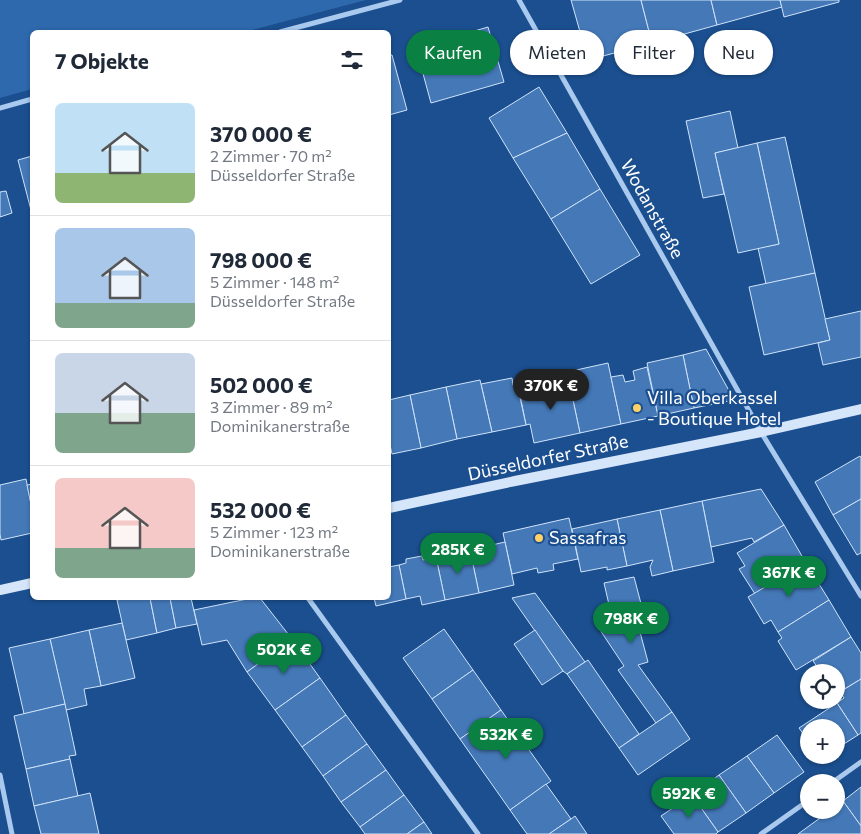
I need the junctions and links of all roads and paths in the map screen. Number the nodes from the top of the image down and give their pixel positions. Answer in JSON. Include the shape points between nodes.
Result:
{"nodes":[{"id":1,"x":400,"y":0,"type":"edge"},
{"id":2,"x":519,"y":0,"type":"edge"},
{"id":3,"x":288,"y":30,"type":"edge"},
{"id":4,"x":30,"y":100,"type":"edge"},
{"id":5,"x":0,"y":108,"type":"edge"},
{"id":6,"x":861,"y":409,"type":"edge"},
{"id":7,"x":761,"y":432,"type":"junction"},
{"id":8,"x":391,"y":508,"type":"edge"},
{"id":9,"x":30,"y":583,"type":"edge"},
{"id":10,"x":0,"y":590,"type":"edge"},
{"id":11,"x":861,"y":596,"type":"edge"},
{"id":12,"x":309,"y":600,"type":"edge"},
{"id":13,"x":861,"y":762,"type":"edge"},
{"id":14,"x":844,"y":774,"type":"edge"},
{"id":15,"x":0,"y":775,"type":"edge"},
{"id":16,"x":800,"y":806,"type":"edge"},
{"id":17,"x":12,"y":834,"type":"edge"},
{"id":18,"x":478,"y":834,"type":"edge"},
{"id":19,"x":761,"y":834,"type":"edge"}],
"edges":[{"from":1,"to":3,"type":"street"},
{"from":2,"to":7,"type":"street","name":"Wodanstraße"},
{"from":4,"to":5,"type":"street"},
{"from":6,"to":7,"type":"street","name":"Düsseldorfer Straße"},
{"from":7,"to":8,"type":"street","name":"Düsseldorfer Straße"},
{"from":7,"to":11,"type":"street","name":"Wodanstraße"},
{"from":9,"to":10,"type":"street"},
{"from":12,"to":18,"type":"street"},
{"from":13,"to":14,"type":"street"},
{"from":15,"to":17,"type":"street"},
{"from":16,"to":19,"type":"street"}]}
